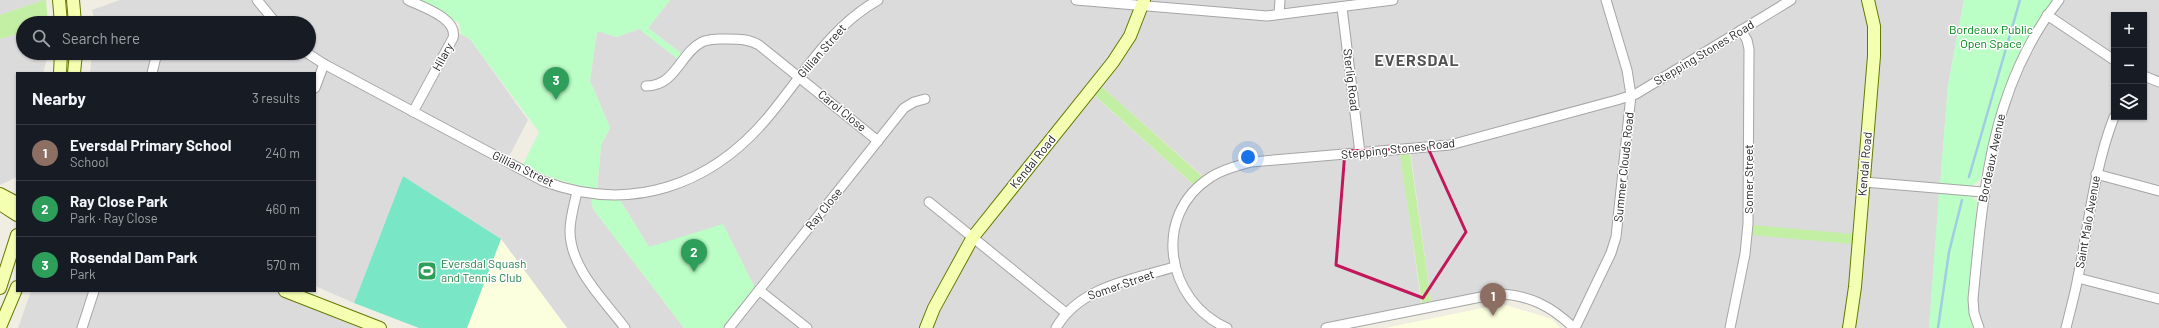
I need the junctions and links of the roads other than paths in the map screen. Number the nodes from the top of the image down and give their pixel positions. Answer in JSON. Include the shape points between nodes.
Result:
{"nodes":[{"id":1,"x":59,"y":0,"type":"edge"},
{"id":2,"x":73,"y":0,"type":"edge"},
{"id":3,"x":257,"y":0,"type":"edge"},
{"id":4,"x":408,"y":0,"type":"edge"},
{"id":5,"x":878,"y":0,"type":"edge"},
{"id":6,"x":1076,"y":0,"type":"edge"},
{"id":7,"x":1280,"y":0,"type":"edge"},
{"id":8,"x":1393,"y":0,"type":"edge"},
{"id":9,"x":1606,"y":0,"type":"edge"},
{"id":10,"x":1791,"y":0,"type":"edge"},
{"id":11,"x":1868,"y":0,"type":"edge"},
{"id":12,"x":2059,"y":0,"type":"edge"},
{"id":13,"x":1143,"y":3,"type":"edge"},
{"id":14,"x":1342,"y":8,"type":"junction"},
{"id":15,"x":1279,"y":14,"type":"junction"},
{"id":16,"x":2047,"y":15,"type":"junction"},
{"id":17,"x":60,"y":16,"type":"edge"},
{"id":18,"x":75,"y":16,"type":"edge"},
{"id":19,"x":270,"y":16,"type":"edge"},
{"id":20,"x":1741,"y":30,"type":"junction"},
{"id":21,"x":2111,"y":58,"type":"edge"},
{"id":22,"x":316,"y":59,"type":"edge"},
{"id":23,"x":61,"y":60,"type":"edge"},
{"id":24,"x":75,"y":60,"type":"edge"},
{"id":25,"x":155,"y":60,"type":"edge"},
{"id":26,"x":324,"y":64,"type":"junction"},
{"id":27,"x":60,"y":72,"type":"edge"},
{"id":28,"x":74,"y":72,"type":"edge"},
{"id":29,"x":152,"y":72,"type":"edge"},
{"id":30,"x":799,"y":77,"type":"junction"},
{"id":31,"x":2147,"y":77,"type":"edge"},
{"id":32,"x":2159,"y":82,"type":"edge"},
{"id":33,"x":316,"y":85,"type":"edge"},
{"id":34,"x":646,"y":86,"type":"dead end"},
{"id":35,"x":1632,"y":95,"type":"junction"},
{"id":36,"x":925,"y":99,"type":"dead end"},
{"id":37,"x":413,"y":112,"type":"junction"},
{"id":38,"x":2113,"y":120,"type":"edge"},
{"id":39,"x":878,"y":140,"type":"junction"},
{"id":40,"x":1360,"y":153,"type":"junction"},
{"id":41,"x":2096,"y":174,"type":"junction"},
{"id":42,"x":1864,"y":182,"type":"junction"},
{"id":43,"x":2159,"y":191,"type":"edge"},
{"id":44,"x":577,"y":192,"type":"junction"},
{"id":45,"x":1983,"y":192,"type":"junction"},
{"id":46,"x":0,"y":194,"type":"edge"},
{"id":47,"x":16,"y":202,"type":"edge"},
{"id":48,"x":929,"y":202,"type":"dead end"},
{"id":49,"x":0,"y":204,"type":"edge"},
{"id":50,"x":16,"y":214,"type":"edge"},
{"id":51,"x":973,"y":238,"type":"junction"},
{"id":52,"x":16,"y":239,"type":"edge"},
{"id":53,"x":1174,"y":267,"type":"junction"},
{"id":54,"x":2078,"y":278,"type":"junction"},
{"id":55,"x":0,"y":288,"type":"edge"},
{"id":56,"x":16,"y":289,"type":"edge"},
{"id":57,"x":759,"y":290,"type":"junction"},
{"id":58,"x":94,"y":292,"type":"edge"},
{"id":59,"x":287,"y":292,"type":"edge"},
{"id":60,"x":2159,"y":299,"type":"edge"},
{"id":61,"x":1066,"y":313,"type":"junction"},
{"id":62,"x":357,"y":324,"type":"edge"},
{"id":63,"x":0,"y":327,"type":"edge"},
{"id":64,"x":82,"y":328,"type":"edge"},
{"id":65,"x":380,"y":328,"type":"edge"},
{"id":66,"x":625,"y":328,"type":"edge"},
{"id":67,"x":729,"y":328,"type":"edge"},
{"id":68,"x":806,"y":328,"type":"edge"},
{"id":69,"x":926,"y":328,"type":"edge"},
{"id":70,"x":1056,"y":328,"type":"edge"},
{"id":71,"x":1227,"y":328,"type":"edge"},
{"id":72,"x":1326,"y":328,"type":"edge"},
{"id":73,"x":1574,"y":328,"type":"edge"},
{"id":74,"x":1730,"y":328,"type":"edge"},
{"id":75,"x":1849,"y":328,"type":"edge"},
{"id":76,"x":1979,"y":328,"type":"edge"},
{"id":77,"x":2066,"y":328,"type":"edge"}],
"edges":[{"from":1,"to":17,"type":"street"},
{"from":2,"to":18,"type":"street"},
{"from":3,"to":19,"type":"street"},
{"from":4,"to":37,"type":"street","name":"Hilary","via":[[449,21],[454,31],[453,38]]},
{"from":5,"to":30,"type":"street","name":"Gillian Street","via":[[842,26]]},
{"from":6,"to":13,"type":"street"},
{"from":7,"to":15,"type":"street"},
{"from":8,"to":14,"type":"street"},
{"from":9,"to":35,"type":"street","name":"Summer Clouds Road"},
{"from":10,"to":20,"type":"street","name":"Stepping Stones Road"},
{"from":11,"to":42,"type":"street","name":"Kendal Road","via":[[1874,26],[1874,46]]},
{"from":12,"to":16,"type":"street","name":"Bordeaux Avenue"},
{"from":13,"to":15,"type":"street","via":[[1254,15]]},
{"from":13,"to":51,"type":"street","name":"Kendal Road","via":[[1130,36],[1113,62]]},
{"from":14,"to":15,"type":"street"},
{"from":14,"to":40,"type":"street","name":"Sterlig Road"},
{"from":16,"to":21,"type":"street"},
{"from":16,"to":45,"type":"street","name":"Bordeaux Avenue","via":[[2034,35],[2006,98]]},
{"from":20,"to":35,"type":"street","name":"Stepping Stones Road"},
{"from":20,"to":74,"type":"street","name":"Somer Street","via":[[1749,49],[1748,224],[1745,254]]},
{"from":22,"to":26,"type":"street","name":"Gillian Street"},
{"from":23,"to":27,"type":"street"},
{"from":24,"to":28,"type":"street"},
{"from":25,"to":29,"type":"street"},
{"from":26,"to":33,"type":"street"},
{"from":26,"to":37,"type":"street","name":"Gillian Street"},
{"from":30,"to":34,"type":"street","name":"Carol Close","via":[[755,43],[741,39],[712,39],[699,44],[664,82]]},
{"from":30,"to":39,"type":"street","name":"Carol Close"},
{"from":30,"to":44,"type":"street","name":"Gillian Street","via":[[770,116],[745,143],[717,165],[694,178],[640,194]]},
{"from":31,"to":32,"type":"street"},
{"from":35,"to":40,"type":"street","name":"Stepping Stones Road","via":[[1450,145]]},
{"from":35,"to":73,"type":"street","name":"Summer Clouds Road","via":[[1616,237],[1611,253]]},
{"from":36,"to":39,"type":"street","name":"Ray Close","via":[[904,108]]},
{"from":37,"to":44,"type":"street","name":"Gillian Street","via":[[537,178]]},
{"from":38,"to":41,"type":"street","name":"Saint Malo Avenue"},
{"from":39,"to":57,"type":"street","name":"Ray Close"},
{"from":40,"to":53,"type":"street","name":"Stepping Stones Road","via":[[1251,162],[1211,177],[1190,196],[1176,223],[1173,239]]},
{"from":41,"to":43,"type":"street"},
{"from":41,"to":54,"type":"street","name":"Saint Malo Avenue"},
{"from":42,"to":45,"type":"street"},
{"from":42,"to":75,"type":"street","name":"Kendal Road"},
{"from":44,"to":66,"type":"street","via":[[570,232],[574,254],[592,284]]},
{"from":45,"to":76,"type":"street","name":"Bordeaux Avenue","via":[[1973,299]]},
{"from":46,"to":47,"type":"street"},
{"from":48,"to":51,"type":"street"},
{"from":49,"to":50,"type":"street"},
{"from":51,"to":61,"type":"street"},
{"from":51,"to":69,"type":"street","name":"Kendal Road","via":[[934,308]]},
{"from":52,"to":55,"type":"street"},
{"from":53,"to":61,"type":"street","name":"Somer Street","via":[[1096,292],[1080,300]]},
{"from":53,"to":71,"type":"street","name":"Stepping Stones Road","via":[[1191,302],[1204,314]]},
{"from":54,"to":60,"type":"street"},
{"from":54,"to":77,"type":"street","name":"Saint Malo Avenue"},
{"from":56,"to":63,"type":"street"},
{"from":57,"to":67,"type":"street","name":"Ray Close"},
{"from":57,"to":68,"type":"street"},
{"from":58,"to":64,"type":"street"},
{"from":59,"to":62,"type":"street"},
{"from":61,"to":70,"type":"street","name":"Somer Street"},
{"from":62,"to":65,"type":"street"},
{"from":72,"to":73,"type":"street","via":[[1496,294],[1519,296],[1544,304]]}]}
